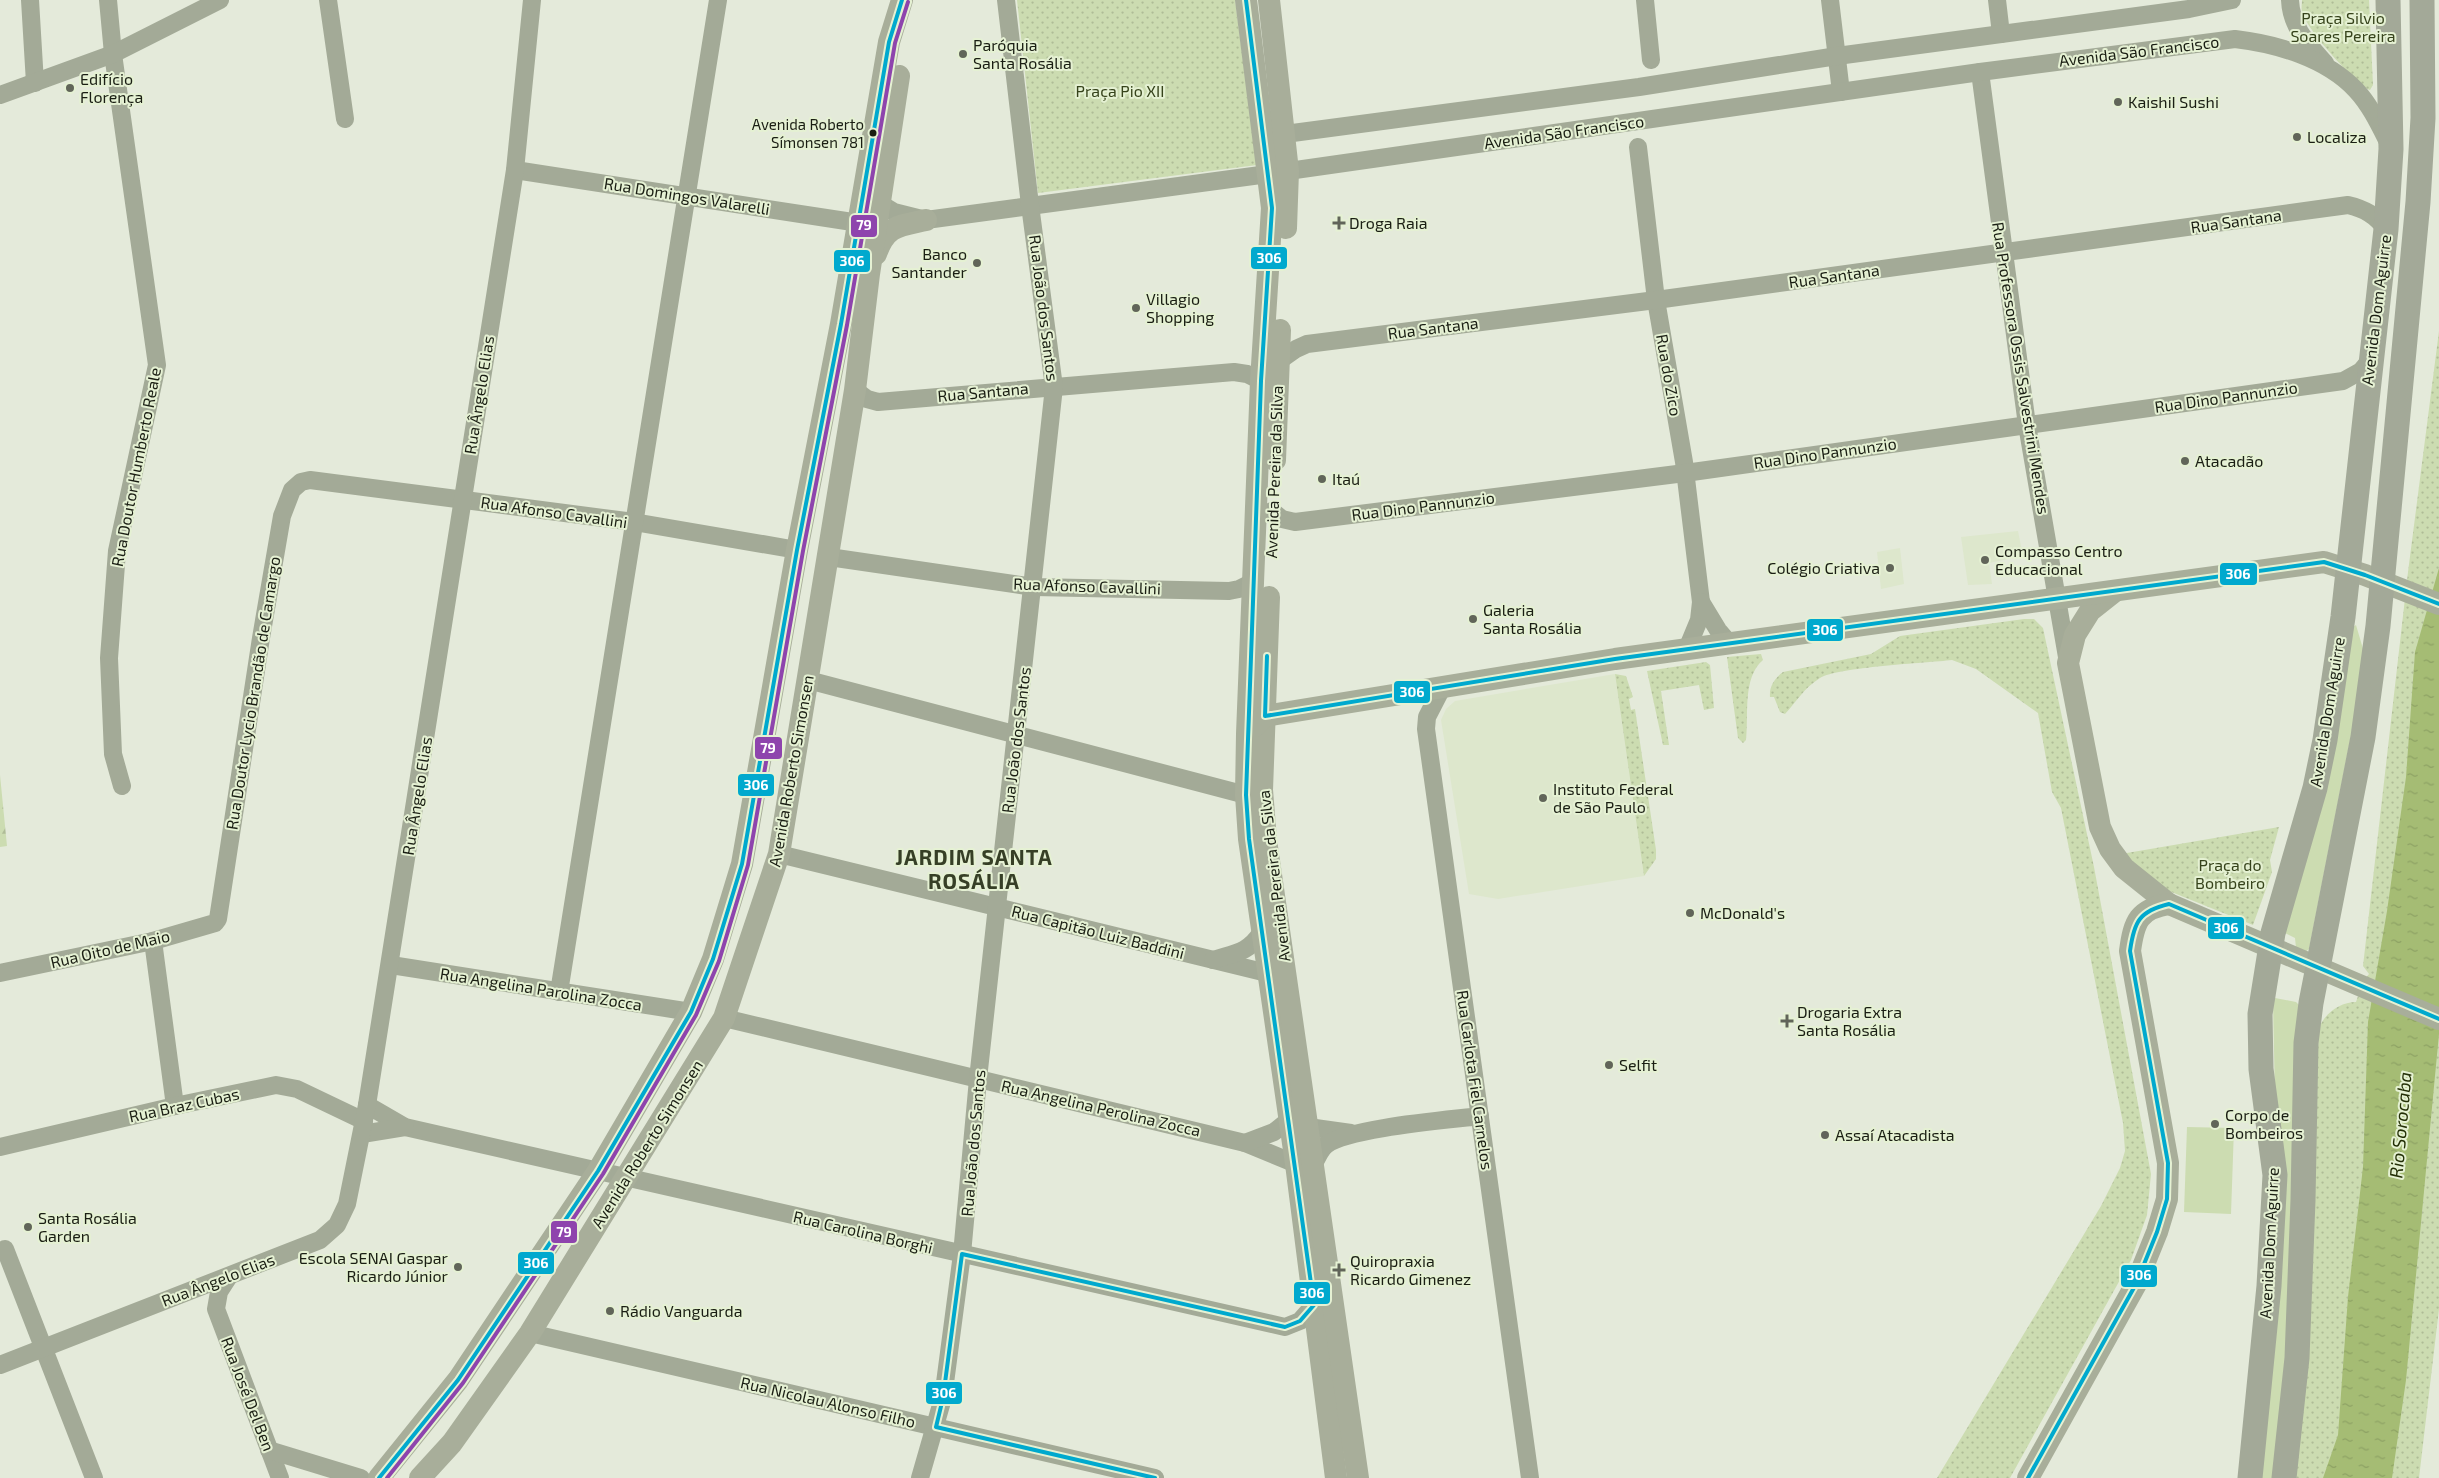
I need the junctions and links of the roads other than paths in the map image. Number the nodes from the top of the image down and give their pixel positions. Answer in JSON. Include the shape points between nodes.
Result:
{"nodes":[{"id":1,"x":30,"y":0,"type":"edge"},
{"id":2,"x":108,"y":0,"type":"edge"},
{"id":3,"x":220,"y":0,"type":"edge"},
{"id":4,"x":328,"y":0,"type":"edge"},
{"id":5,"x":532,"y":0,"type":"edge"},
{"id":6,"x":718,"y":0,"type":"edge"},
{"id":7,"x":903,"y":0,"type":"edge"},
{"id":8,"x":1006,"y":0,"type":"edge"},
{"id":9,"x":1246,"y":0,"type":"edge"},
{"id":10,"x":1269,"y":0,"type":"edge"},
{"id":11,"x":1645,"y":0,"type":"edge"},
{"id":12,"x":1830,"y":0,"type":"edge"},
{"id":13,"x":1997,"y":0,"type":"edge"},
{"id":14,"x":2232,"y":0,"type":"edge"},
{"id":15,"x":2290,"y":0,"type":"edge"},
{"id":16,"x":2388,"y":0,"type":"edge"},
{"id":17,"x":2422,"y":0,"type":"edge"},
{"id":18,"x":2166,"y":5,"type":"edge"},
{"id":19,"x":2001,"y":34,"type":"junction"},
{"id":20,"x":113,"y":54,"type":"junction"},
{"id":21,"x":887,"y":55,"type":"junction"},
{"id":22,"x":1837,"y":56,"type":"junction"},
{"id":23,"x":1651,"y":60,"type":"junction"},
{"id":24,"x":2333,"y":71,"type":"junction"},
{"id":25,"x":1980,"y":72,"type":"junction"},
{"id":26,"x":35,"y":82,"type":"junction"},
{"id":27,"x":1665,"y":83,"type":"junction"},
{"id":28,"x":1639,"y":87,"type":"junction"},
{"id":29,"x":1841,"y":92,"type":"junction"},
{"id":30,"x":0,"y":95,"type":"edge"},
{"id":31,"x":345,"y":119,"type":"dead end"},
{"id":32,"x":1646,"y":120,"type":"junction"},
{"id":33,"x":1621,"y":124,"type":"junction"},
{"id":34,"x":1285,"y":134,"type":"junction"},
{"id":35,"x":1638,"y":147,"type":"junction"},
{"id":36,"x":2392,"y":149,"type":"junction"},
{"id":37,"x":515,"y":170,"type":"junction"},
{"id":38,"x":1278,"y":173,"type":"junction"},
{"id":39,"x":686,"y":195,"type":"junction"},
{"id":40,"x":879,"y":203,"type":"junction"},
{"id":41,"x":1030,"y":205,"type":"junction"},
{"id":42,"x":926,"y":220,"type":"junction"},
{"id":43,"x":859,"y":223,"type":"junction"},
{"id":44,"x":2386,"y":229,"type":"junction"},
{"id":45,"x":2004,"y":253,"type":"junction"},
{"id":46,"x":869,"y":274,"type":"junction"},
{"id":47,"x":1656,"y":300,"type":"junction"},
{"id":48,"x":841,"y":324,"type":"junction"},
{"id":49,"x":2371,"y":358,"type":"junction"},
{"id":50,"x":1279,"y":361,"type":"junction"},
{"id":51,"x":1261,"y":381,"type":"junction"},
{"id":52,"x":1054,"y":387,"type":"junction"},
{"id":53,"x":855,"y":390,"type":"junction"},
{"id":54,"x":2027,"y":425,"type":"junction"},
{"id":55,"x":1685,"y":473,"type":"junction"},
{"id":56,"x":310,"y":480,"type":"joint"},
{"id":57,"x":462,"y":500,"type":"junction"},
{"id":58,"x":1272,"y":511,"type":"junction"},
{"id":59,"x":634,"y":522,"type":"junction"},
{"id":60,"x":797,"y":550,"type":"junction"},
{"id":61,"x":828,"y":557,"type":"junction"},
{"id":62,"x":2348,"y":569,"type":"junction"},
{"id":63,"x":1255,"y":581,"type":"junction"},
{"id":64,"x":2391,"y":585,"type":"junction"},
{"id":65,"x":1034,"y":587,"type":"junction"},
{"id":66,"x":2116,"y":591,"type":"junction"},
{"id":67,"x":2058,"y":599,"type":"junction"},
{"id":68,"x":1701,"y":602,"type":"junction"},
{"id":69,"x":2439,"y":604,"type":"edge"},
{"id":70,"x":1730,"y":644,"type":"junction"},
{"id":71,"x":1687,"y":649,"type":"junction"},
{"id":72,"x":2068,"y":663,"type":"junction"},
{"id":73,"x":808,"y":680,"type":"junction"},
{"id":74,"x":1443,"y":686,"type":"junction"},
{"id":75,"x":1265,"y":716,"type":"junction"},
{"id":76,"x":1016,"y":734,"type":"junction"},
{"id":77,"x":1248,"y":734,"type":"junction"},
{"id":78,"x":122,"y":786,"type":"dead end"},
{"id":79,"x":1246,"y":795,"type":"junction"},
{"id":80,"x":779,"y":854,"type":"junction"},
{"id":81,"x":2169,"y":904,"type":"junction"},
{"id":82,"x":997,"y":907,"type":"junction"},
{"id":83,"x":218,"y":919,"type":"joint"},
{"id":84,"x":1262,"y":932,"type":"junction"},
{"id":85,"x":153,"y":941,"type":"junction"},
{"id":86,"x":2270,"y":948,"type":"junction"},
{"id":87,"x":1212,"y":960,"type":"junction"},
{"id":88,"x":391,"y":965,"type":"junction"},
{"id":89,"x":2327,"y":971,"type":"junction"},
{"id":90,"x":0,"y":973,"type":"edge"},
{"id":91,"x":1267,"y":973,"type":"junction"},
{"id":92,"x":559,"y":992,"type":"junction"},
{"id":93,"x":691,"y":1012,"type":"junction"},
{"id":94,"x":724,"y":1018,"type":"junction"},
{"id":95,"x":2439,"y":1019,"type":"edge"},
{"id":96,"x":978,"y":1079,"type":"junction"},
{"id":97,"x":175,"y":1106,"type":"junction"},
{"id":98,"x":1480,"y":1116,"type":"junction"},
{"id":99,"x":364,"y":1120,"type":"junction"},
{"id":100,"x":1299,"y":1123,"type":"junction"},
{"id":101,"x":404,"y":1127,"type":"junction"},
{"id":102,"x":1354,"y":1134,"type":"junction"},
{"id":103,"x":1245,"y":1143,"type":"junction"},
{"id":104,"x":0,"y":1147,"type":"edge"},
{"id":105,"x":1305,"y":1164,"type":"junction"},
{"id":106,"x":598,"y":1170,"type":"junction"},
{"id":107,"x":627,"y":1178,"type":"junction"},
{"id":108,"x":5,"y":1249,"type":"dead end"},
{"id":109,"x":962,"y":1254,"type":"junction"},
{"id":110,"x":228,"y":1278,"type":"junction"},
{"id":111,"x":180,"y":1295,"type":"junction"},
{"id":112,"x":1314,"y":1305,"type":"junction"},
{"id":113,"x":216,"y":1309,"type":"junction"},
{"id":114,"x":530,"y":1334,"type":"junction"},
{"id":115,"x":45,"y":1347,"type":"junction"},
{"id":116,"x":0,"y":1364,"type":"edge"},
{"id":117,"x":936,"y":1427,"type":"junction"},
{"id":118,"x":269,"y":1450,"type":"junction"},
{"id":119,"x":94,"y":1478,"type":"edge"},
{"id":120,"x":280,"y":1478,"type":"edge"},
{"id":121,"x":360,"y":1478,"type":"edge"},
{"id":122,"x":379,"y":1478,"type":"edge"},
{"id":123,"x":420,"y":1478,"type":"edge"},
{"id":124,"x":920,"y":1478,"type":"edge"},
{"id":125,"x":1155,"y":1478,"type":"edge"},
{"id":126,"x":1336,"y":1478,"type":"edge"},
{"id":127,"x":1358,"y":1478,"type":"edge"},
{"id":128,"x":1530,"y":1478,"type":"edge"},
{"id":129,"x":2028,"y":1478,"type":"edge"},
{"id":130,"x":2250,"y":1478,"type":"edge"},
{"id":131,"x":2284,"y":1478,"type":"edge"}],
"edges":[{"from":1,"to":26,"type":"street"},
{"from":2,"to":20,"type":"street","name":"Rua Doutor Humberto Reale"},
{"from":3,"to":20,"type":"street"},
{"from":4,"to":31,"type":"street"},
{"from":5,"to":37,"type":"street","name":"Rua Ângelo Elias"},
{"from":6,"to":39,"type":"street"},
{"from":7,"to":21,"type":"main road","name":"Avenida Roberto Simonsen"},
{"from":7,"to":40,"type":"main road","name":"Avenida Roberto Simonsen","via":[[904,44]]},
{"from":8,"to":41,"type":"street","name":"Rua João dos Santos"},
{"from":9,"to":38,"type":"main road","name":"Avenida Pereira da Silva"},
{"from":10,"to":34,"type":"main road","name":"Avenida Pereira da Silva"},
{"from":11,"to":23,"type":"street"},
{"from":12,"to":22,"type":"street"},
{"from":13,"to":19,"type":"street"},
{"from":14,"to":18,"type":"street"},
{"from":15,"to":24,"type":"street","via":[[2293,20],[2304,39]]},
{"from":16,"to":36,"type":"highway","name":"Avenida Dom Aguirre"},
{"from":17,"to":64,"type":"highway","name":"Avenida Dom Aguirre","via":[[2423,118]]},
{"from":18,"to":19,"type":"street"},
{"from":19,"to":22,"type":"street"},
{"from":20,"to":26,"type":"street"},
{"from":20,"to":78,"type":"street","name":"Rua Doutor Humberto Reale","via":[[157,365],[117,551],[109,658],[113,754]]},
{"from":21,"to":40,"type":"main road","via":[[888,97],[874,188]]},
{"from":21,"to":43,"type":"main road","name":"Avenida Roberto Simonsen"},
{"from":22,"to":27,"type":"street"},
{"from":22,"to":29,"type":"street"},
{"from":23,"to":27,"type":"street"},
{"from":23,"to":28,"type":"street"},
{"from":24,"to":25,"type":"street","name":"Avenida São Francisco","via":[[2262,42],[2235,39]]},
{"from":24,"to":36,"type":"street","name":"Avenida São Francisco","via":[[2366,102]]},
{"from":25,"to":29,"type":"street","name":"Avenida São Francisco"},
{"from":25,"to":45,"type":"street","name":"Rua Professora Ossis Salvestrini Mendes"},
{"from":26,"to":30,"type":"street"},
{"from":27,"to":28,"type":"street"},
{"from":28,"to":34,"type":"street"},
{"from":29,"to":32,"type":"street","name":"Avenida São Francisco"},
{"from":32,"to":33,"type":"street","name":"Avenida São Francisco"},
{"from":32,"to":35,"type":"street","name":"Rua do Zico"},
{"from":33,"to":35,"type":"street","name":"Rua do Zico"},
{"from":33,"to":38,"type":"street","name":"Avenida São Francisco"},
{"from":34,"to":38,"type":"main road","name":"Avenida Pereira da Silva"},
{"from":35,"to":47,"type":"street","name":"Rua do Zico"},
{"from":36,"to":44,"type":"highway","name":"Avenida Dom Aguirre"},
{"from":37,"to":39,"type":"street","name":"Rua Domingos Valarelli"},
{"from":37,"to":57,"type":"street","name":"Rua Ângelo Elias"},
{"from":38,"to":41,"type":"street"},
{"from":38,"to":50,"type":"main road","name":"Avenida Pereira da Silva"},
{"from":38,"to":51,"type":"main road","name":"Avenida Pereira da Silva","via":[[1272,208]]},
{"from":39,"to":43,"type":"street","name":"Rua Domingos Valarelli"},
{"from":39,"to":59,"type":"street"},
{"from":40,"to":42,"type":"street","via":[[894,212]]},
{"from":40,"to":46,"type":"main road","name":"Avenida Roberto Simonsen"},
{"from":41,"to":42,"type":"street"},
{"from":41,"to":52,"type":"street","name":"Rua João dos Santos"},
{"from":42,"to":46,"type":"main road","via":[[892,228],[885,234]]},
{"from":43,"to":46,"type":"main road","via":[[868,229]]},
{"from":43,"to":48,"type":"main road","name":"Avenida Roberto Simonsen"},
{"from":44,"to":45,"type":"street","name":"Rua Santana","via":[[2371,213],[2348,205]]},
{"from":44,"to":49,"type":"highway","name":"Avenida Dom Aguirre"},
{"from":45,"to":47,"type":"street","name":"Rua Santana"},
{"from":45,"to":54,"type":"street","name":"Rua Professora Ossis Salvestrini Mendes"},
{"from":46,"to":53,"type":"main road","name":"Avenida Roberto Simonsen"},
{"from":47,"to":50,"type":"street","name":"Rua Santana","via":[[1308,344],[1296,348]]},
{"from":47,"to":55,"type":"street","name":"Rua do Zico"},
{"from":48,"to":53,"type":"main road","via":[[843,370]]},
{"from":48,"to":60,"type":"main road","name":"Avenida Roberto Simonsen"},
{"from":49,"to":54,"type":"street","name":"Rua Dino Pannunzio","via":[[2362,371],[2343,380]]},
{"from":49,"to":62,"type":"highway","name":"Avenida Dom Aguirre"},
{"from":50,"to":58,"type":"main road","name":"Avenida Pereira da Silva"},
{"from":51,"to":52,"type":"street","name":"Rua Santana","via":[[1234,372]]},
{"from":51,"to":63,"type":"main road","name":"Avenida Pereira da Silva"},
{"from":52,"to":53,"type":"street","name":"Rua Santana","via":[[878,402]]},
{"from":52,"to":65,"type":"street","name":"Rua João dos Santos"},
{"from":53,"to":61,"type":"main road","name":"Avenida Roberto Simonsen"},
{"from":54,"to":55,"type":"street","name":"Rua Dino Pannunzio"},
{"from":54,"to":67,"type":"street","name":"Rua Professora Ossis Salvestrini Mendes"},
{"from":55,"to":58,"type":"street","name":"Rua Dino Pannunzio","via":[[1295,522],[1282,519]]},
{"from":55,"to":68,"type":"street","name":"Rua do Zico"},
{"from":56,"to":57,"type":"street","name":"Rua Afonso Cavallini"},
{"from":56,"to":83,"type":"street","name":"Rua Doutor Lycio Brandão de Camargo","via":[[301,482],[292,490],[282,516]]},
{"from":57,"to":59,"type":"street","name":"Rua Afonso Cavallini"},
{"from":57,"to":88,"type":"street","name":"Rua Ângelo Elias"},
{"from":58,"to":75,"type":"main road","name":"Avenida Pereira da Silva"},
{"from":59,"to":60,"type":"street","name":"Rua Afonso Cavallini"},
{"from":59,"to":92,"type":"street"},
{"from":60,"to":93,"type":"main road","name":"Avenida Roberto Simonsen","via":[[742,864],[713,959]]},
{"from":61,"to":65,"type":"street","name":"Rua Afonso Cavallini"},
{"from":61,"to":73,"type":"main road","name":"Avenida Roberto Simonsen"},
{"from":62,"to":64,"type":"main road"},
{"from":62,"to":66,"type":"main road","via":[[2324,562]]},
{"from":62,"to":86,"type":"highway","name":"Avenida Dom Aguirre","via":[[2326,740]]},
{"from":63,"to":65,"type":"street","name":"Rua Afonso Cavallini","via":[[1229,591]]},
{"from":63,"to":77,"type":"main road","name":"Avenida Pereira da Silva"},
{"from":64,"to":69,"type":"main road"},
{"from":64,"to":89,"type":"highway","name":"Avenida Dom Aguirre","via":[[2363,737]]},
{"from":65,"to":76,"type":"street","name":"Rua João dos Santos"},
{"from":66,"to":67,"type":"main road"},
{"from":66,"to":72,"type":"main road","name":"Rua Professora Ossis Salvestrini Mendes","via":[[2090,611],[2074,635]]},
{"from":67,"to":70,"type":"main road"},
{"from":67,"to":72,"type":"street","name":"Rua Professora Ossis Salvestrini Mendes"},
{"from":68,"to":70,"type":"street","name":"Rua do Zico"},
{"from":68,"to":71,"type":"street","name":"Rua do Zico","via":[[1699,620]]},
{"from":70,"to":71,"type":"main road"},
{"from":71,"to":74,"type":"main road"},
{"from":72,"to":81,"type":"main road","name":"Rua Professora Ossis Salvestrini Mendes","via":[[2100,827],[2124,868]]},
{"from":73,"to":76,"type":"street"},
{"from":73,"to":80,"type":"main road","name":"Avenida Roberto Simonsen"},
{"from":74,"to":75,"type":"main road"},
{"from":74,"to":98,"type":"street","name":"Rua Carlota Fiel Carnelos","via":[[1426,717],[1426,729]]},
{"from":75,"to":77,"type":"main road"},
{"from":75,"to":100,"type":"main road","name":"Avenida Pereira da Silva","via":[[1262,790],[1266,840]]},
{"from":76,"to":79,"type":"street"},
{"from":76,"to":82,"type":"street","name":"Rua João dos Santos"},
{"from":77,"to":79,"type":"main road","name":"Avenida Pereira da Silva"},
{"from":79,"to":84,"type":"main road","name":"Avenida Pereira da Silva"},
{"from":80,"to":82,"type":"street","name":"Rua Capitão Luiz Baddini"},
{"from":80,"to":94,"type":"main road","name":"Avenida Roberto Simonsen"},
{"from":81,"to":86,"type":"main road"},
{"from":81,"to":129,"type":"main road","via":[[2152,907],[2140,916],[2132,932],[2130,951],[2168,1164],[2167,1199],[2136,1284]]},
{"from":82,"to":87,"type":"street","name":"Rua Capitão Luiz Baddini"},
{"from":82,"to":96,"type":"street","name":"Rua João dos Santos"},
{"from":83,"to":85,"type":"street","name":"Rua Oito de Maio","via":[[215,923]]},
{"from":84,"to":87,"type":"street","via":[[1253,946]]},
{"from":84,"to":91,"type":"main road","name":"Avenida Pereira da Silva"},
{"from":85,"to":90,"type":"street","name":"Rua Oito de Maio"},
{"from":85,"to":97,"type":"street"},
{"from":86,"to":89,"type":"main road"},
{"from":86,"to":130,"type":"highway","name":"Avenida Dom Aguirre","via":[[2260,1014],[2261,1069],[2275,1175],[2269,1286]]},
{"from":87,"to":91,"type":"street","name":"Rua Capitão Luiz Baddini"},
{"from":88,"to":92,"type":"street","name":"Rua Angelina Parolina Zocca"},
{"from":88,"to":99,"type":"street","name":"Rua Ângelo Elias"},
{"from":89,"to":95,"type":"main road"},
{"from":89,"to":131,"type":"highway","name":"Avenida Dom Aguirre","via":[[2311,1004],[2306,1043],[2297,1358]]},
{"from":91,"to":100,"type":"main road","name":"Avenida Pereira da Silva"},
{"from":92,"to":93,"type":"street","name":"Rua Angelina Parolina Zocca"},
{"from":93,"to":106,"type":"main road","name":"Avenida Roberto Simonsen"},
{"from":94,"to":96,"type":"street","name":"Rua Angelina Perolina Zocca"},
{"from":94,"to":107,"type":"main road","name":"Avenida Roberto Simonsen"},
{"from":96,"to":103,"type":"street","name":"Rua Angelina Perolina Zocca"},
{"from":96,"to":109,"type":"street","name":"Rua João dos Santos"},
{"from":97,"to":99,"type":"street","name":"Rua Braz Cubas","via":[[287,1086]]},
{"from":97,"to":104,"type":"street","name":"Rua Braz Cubas"},
{"from":98,"to":102,"type":"street"},
{"from":98,"to":128,"type":"street","name":"Rua Carlota Fiel Carnelos"},
{"from":99,"to":101,"type":"street","name":"Rua Carolina Borghi"},
{"from":99,"to":101,"type":"street","name":"Rua Carolina Borghi"},
{"from":99,"to":110,"type":"street","name":"Rua Ângelo Elias","via":[[347,1204],[337,1225],[320,1240]]},
{"from":100,"to":102,"type":"street"},
{"from":100,"to":103,"type":"street"},
{"from":100,"to":105,"type":"main road","name":"Avenida Pereira da Silva"},
{"from":101,"to":106,"type":"street","name":"Rua Carolina Borghi"},
{"from":102,"to":105,"type":"street","via":[[1327,1144]]},
{"from":103,"to":105,"type":"street","name":"Rua Angelina Perolina Zocca"},
{"from":105,"to":112,"type":"main road","name":"Avenida Pereira da Silva"},
{"from":105,"to":127,"type":"main road","name":"Avenida Pereira da Silva"},
{"from":106,"to":107,"type":"street","name":"Rua Carolina Borghi"},
{"from":106,"to":122,"type":"main road","name":"Avenida Roberto Simonsen","via":[[458,1380]]},
{"from":107,"to":109,"type":"street","name":"Rua Carolina Borghi"},
{"from":107,"to":114,"type":"main road","name":"Avenida Roberto Simonsen"},
{"from":108,"to":115,"type":"street"},
{"from":109,"to":112,"type":"street","name":"Rua Carolina Borghi","via":[[1284,1328],[1300,1322]]},
{"from":109,"to":117,"type":"street","name":"Rua João dos Santos","via":[[943,1398]]},
{"from":110,"to":111,"type":"street","name":"Rua Ângelo Elias"},
{"from":110,"to":113,"type":"street","via":[[219,1292]]},
{"from":111,"to":113,"type":"street","via":[[202,1300]]},
{"from":111,"to":115,"type":"street","name":"Rua Ângelo Elias"},
{"from":112,"to":126,"type":"main road","name":"Avenida Pereira da Silva"},
{"from":113,"to":118,"type":"street","name":"Rua José Del Ben"},
{"from":114,"to":117,"type":"street","name":"Rua Nicolau Alonso Filho"},
{"from":114,"to":123,"type":"main road","name":"Avenida Roberto Simonsen","via":[[452,1443]]},
{"from":115,"to":116,"type":"street","name":"Rua Ângelo Elias"},
{"from":115,"to":119,"type":"street"},
{"from":117,"to":124,"type":"street","name":"Rua João dos Santos"},
{"from":117,"to":125,"type":"street","name":"Rua Nicolau Alonso Filho"},
{"from":118,"to":120,"type":"street","name":"Rua José Del Ben"},
{"from":118,"to":121,"type":"street"}]}
